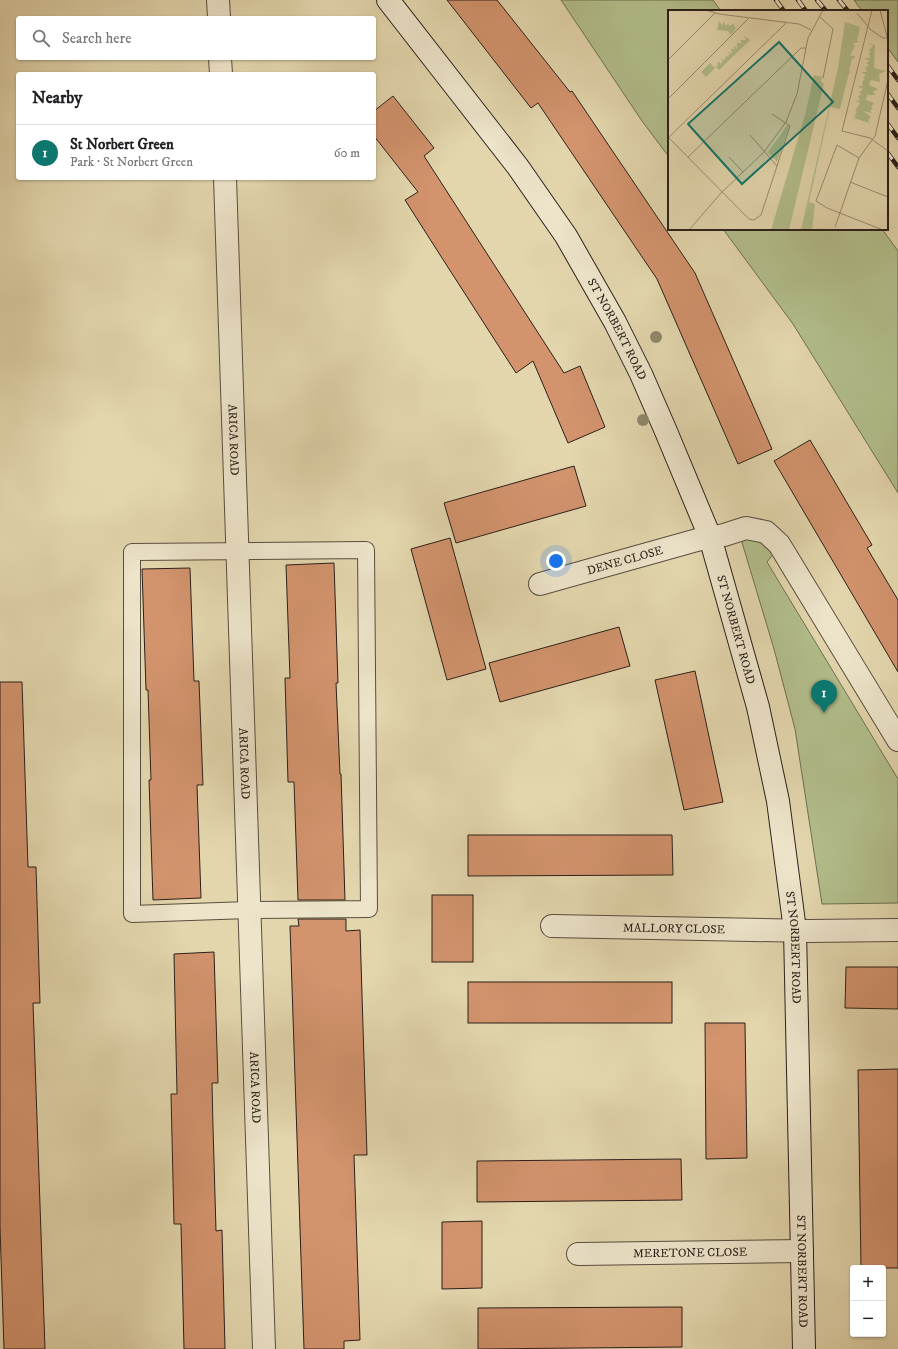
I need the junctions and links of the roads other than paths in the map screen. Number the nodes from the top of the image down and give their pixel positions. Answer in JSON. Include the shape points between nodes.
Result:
{"nodes":[{"id":1,"x":218,"y":0,"type":"edge"},
{"id":2,"x":388,"y":0,"type":"edge"},
{"id":3,"x":219,"y":16,"type":"edge"},
{"id":4,"x":220,"y":60,"type":"edge"},
{"id":5,"x":221,"y":72,"type":"edge"},
{"id":6,"x":225,"y":180,"type":"edge"},
{"id":7,"x":710,"y":538,"type":"junction"},
{"id":8,"x":237,"y":552,"type":"junction"},
{"id":9,"x":540,"y":584,"type":"dead end"},
{"id":10,"x":898,"y":740,"type":"edge"},
{"id":11,"x":249,"y":910,"type":"junction"},
{"id":12,"x":552,"y":926,"type":"dead end"},
{"id":13,"x":795,"y":930,"type":"junction"},
{"id":14,"x":898,"y":930,"type":"edge"},
{"id":15,"x":802,"y":1251,"type":"junction"},
{"id":16,"x":578,"y":1254,"type":"dead end"},
{"id":17,"x":264,"y":1349,"type":"edge"},
{"id":18,"x":804,"y":1349,"type":"edge"}],
"edges":[{"from":1,"to":3,"type":"street"},
{"from":2,"to":7,"type":"street","name":"ST NORBERT ROAD","via":[[518,167],[566,236],[641,374]]},
{"from":4,"to":5,"type":"street"},
{"from":6,"to":8,"type":"street","name":"ARICA ROAD"},
{"from":7,"to":9,"type":"street","name":"DENE CLOSE"},
{"from":7,"to":10,"type":"street","name":"DENE CLOSE","via":[[746,528],[766,532],[779,544]]},
{"from":7,"to":13,"type":"street","name":"ST NORBERT ROAD","via":[[761,723],[778,801]]},
{"from":8,"to":11,"type":"street","name":"ARICA ROAD"},
{"from":8,"to":11,"type":"lane","via":[[132,552],[132,914]]},
{"from":8,"to":11,"type":"lane","via":[[366,550],[368,909]]},
{"from":11,"to":17,"type":"street","name":"ARICA ROAD"},
{"from":12,"to":13,"type":"street","name":"MALLORY CLOSE"},
{"from":13,"to":14,"type":"street","name":"MALLORY CLOSE"},
{"from":13,"to":15,"type":"street","name":"ST NORBERT ROAD"},
{"from":15,"to":16,"type":"street","name":"MERETONE CLOSE"},
{"from":15,"to":18,"type":"street","name":"ST NORBERT ROAD"}]}
